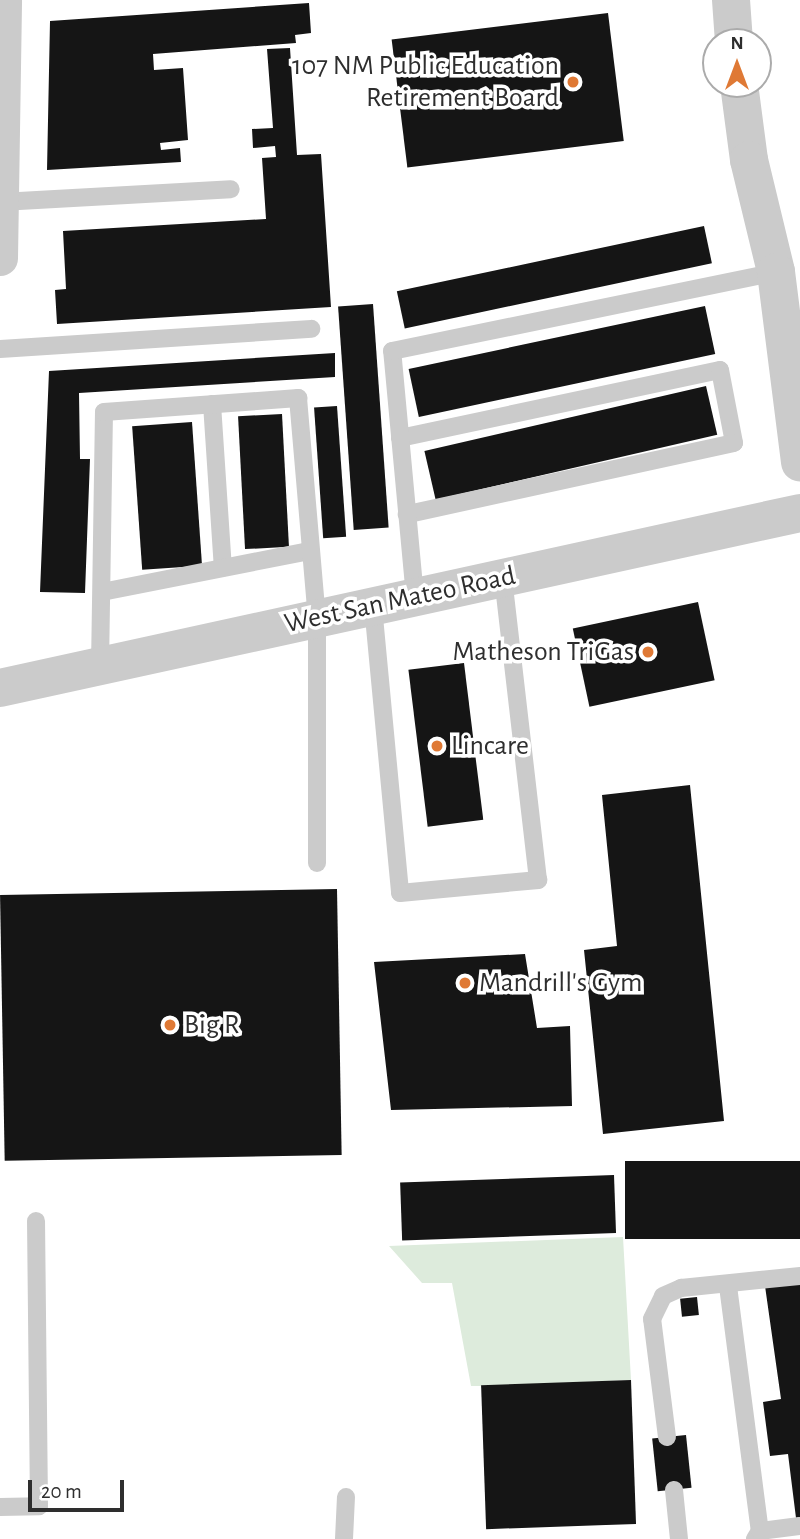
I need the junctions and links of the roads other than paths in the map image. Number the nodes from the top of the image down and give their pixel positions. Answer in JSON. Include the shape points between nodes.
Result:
{"nodes":[{"id":1,"x":4,"y":0,"type":"edge"},
{"id":2,"x":731,"y":0,"type":"edge"},
{"id":3,"x":733,"y":28,"type":"edge"},
{"id":4,"x":740,"y":98,"type":"edge"},
{"id":5,"x":231,"y":189,"type":"dead end"},
{"id":6,"x":1,"y":193,"type":"edge"},
{"id":7,"x":0,"y":258,"type":"edge"},
{"id":8,"x":776,"y":272,"type":"junction"},
{"id":9,"x":311,"y":329,"type":"dead end"},
{"id":10,"x":0,"y":349,"type":"edge"},
{"id":11,"x":212,"y":404,"type":"junction"},
{"id":12,"x":400,"y":438,"type":"junction"},
{"id":13,"x":800,"y":462,"type":"edge"},
{"id":14,"x":800,"y":513,"type":"edge"},
{"id":15,"x":407,"y":514,"type":"junction"},
{"id":16,"x":310,"y":551,"type":"junction"},
{"id":17,"x":223,"y":568,"type":"junction"},
{"id":18,"x":503,"y":577,"type":"junction"},
{"id":19,"x":102,"y":592,"type":"junction"},
{"id":20,"x":415,"y":597,"type":"junction"},
{"id":21,"x":373,"y":606,"type":"junction"},
{"id":22,"x":317,"y":618,"type":"junction"},
{"id":23,"x":100,"y":666,"type":"junction"},
{"id":24,"x":0,"y":688,"type":"edge"},
{"id":25,"x":317,"y":863,"type":"dead end"},
{"id":26,"x":36,"y":1221,"type":"dead end"},
{"id":27,"x":800,"y":1276,"type":"edge"},
{"id":28,"x":728,"y":1286,"type":"junction"},
{"id":29,"x":667,"y":1437,"type":"dead end"},
{"id":30,"x":674,"y":1490,"type":"dead end"},
{"id":31,"x":345,"y":1497,"type":"dead end"},
{"id":32,"x":0,"y":1507,"type":"edge"},
{"id":33,"x":800,"y":1525,"type":"edge"},
{"id":34,"x":757,"y":1535,"type":"edge"},
{"id":35,"x":344,"y":1539,"type":"edge"},
{"id":36,"x":678,"y":1539,"type":"edge"}],
"edges":[{"from":1,"to":6,"type":"street"},
{"from":2,"to":3,"type":"street"},
{"from":4,"to":8,"type":"street","via":[[749,160]]},
{"from":5,"to":6,"type":"lane"},
{"from":6,"to":7,"type":"street"},
{"from":8,"to":12,"type":"lane","via":[[392,351]]},
{"from":8,"to":13,"type":"street"},
{"from":9,"to":10,"type":"lane"},
{"from":11,"to":16,"type":"lane","via":[[298,398]]},
{"from":11,"to":17,"type":"lane"},
{"from":11,"to":19,"type":"lane","via":[[104,412]]},
{"from":12,"to":15,"type":"lane"},
{"from":12,"to":15,"type":"lane","via":[[720,370],[734,443]]},
{"from":14,"to":18,"type":"street","name":"West San Mateo Road"},
{"from":15,"to":20,"type":"lane"},
{"from":16,"to":17,"type":"lane"},
{"from":16,"to":22,"type":"lane"},
{"from":17,"to":19,"type":"lane"},
{"from":18,"to":20,"type":"street","name":"West San Mateo Road"},
{"from":18,"to":21,"type":"lane","via":[[538,880],[400,893]]},
{"from":19,"to":23,"type":"lane"},
{"from":20,"to":21,"type":"street","name":"West San Mateo Road"},
{"from":21,"to":22,"type":"street","name":"West San Mateo Road"},
{"from":22,"to":23,"type":"street","name":"West San Mateo Road"},
{"from":22,"to":25,"type":"lane"},
{"from":23,"to":24,"type":"street","name":"West San Mateo Road"},
{"from":26,"to":32,"type":"lane","via":[[39,1506]]},
{"from":27,"to":28,"type":"lane"},
{"from":28,"to":29,"type":"lane","via":[[681,1288],[663,1296],[652,1319]]},
{"from":28,"to":34,"type":"lane"},
{"from":30,"to":36,"type":"lane"},
{"from":31,"to":35,"type":"lane"},
{"from":33,"to":34,"type":"lane"}]}
